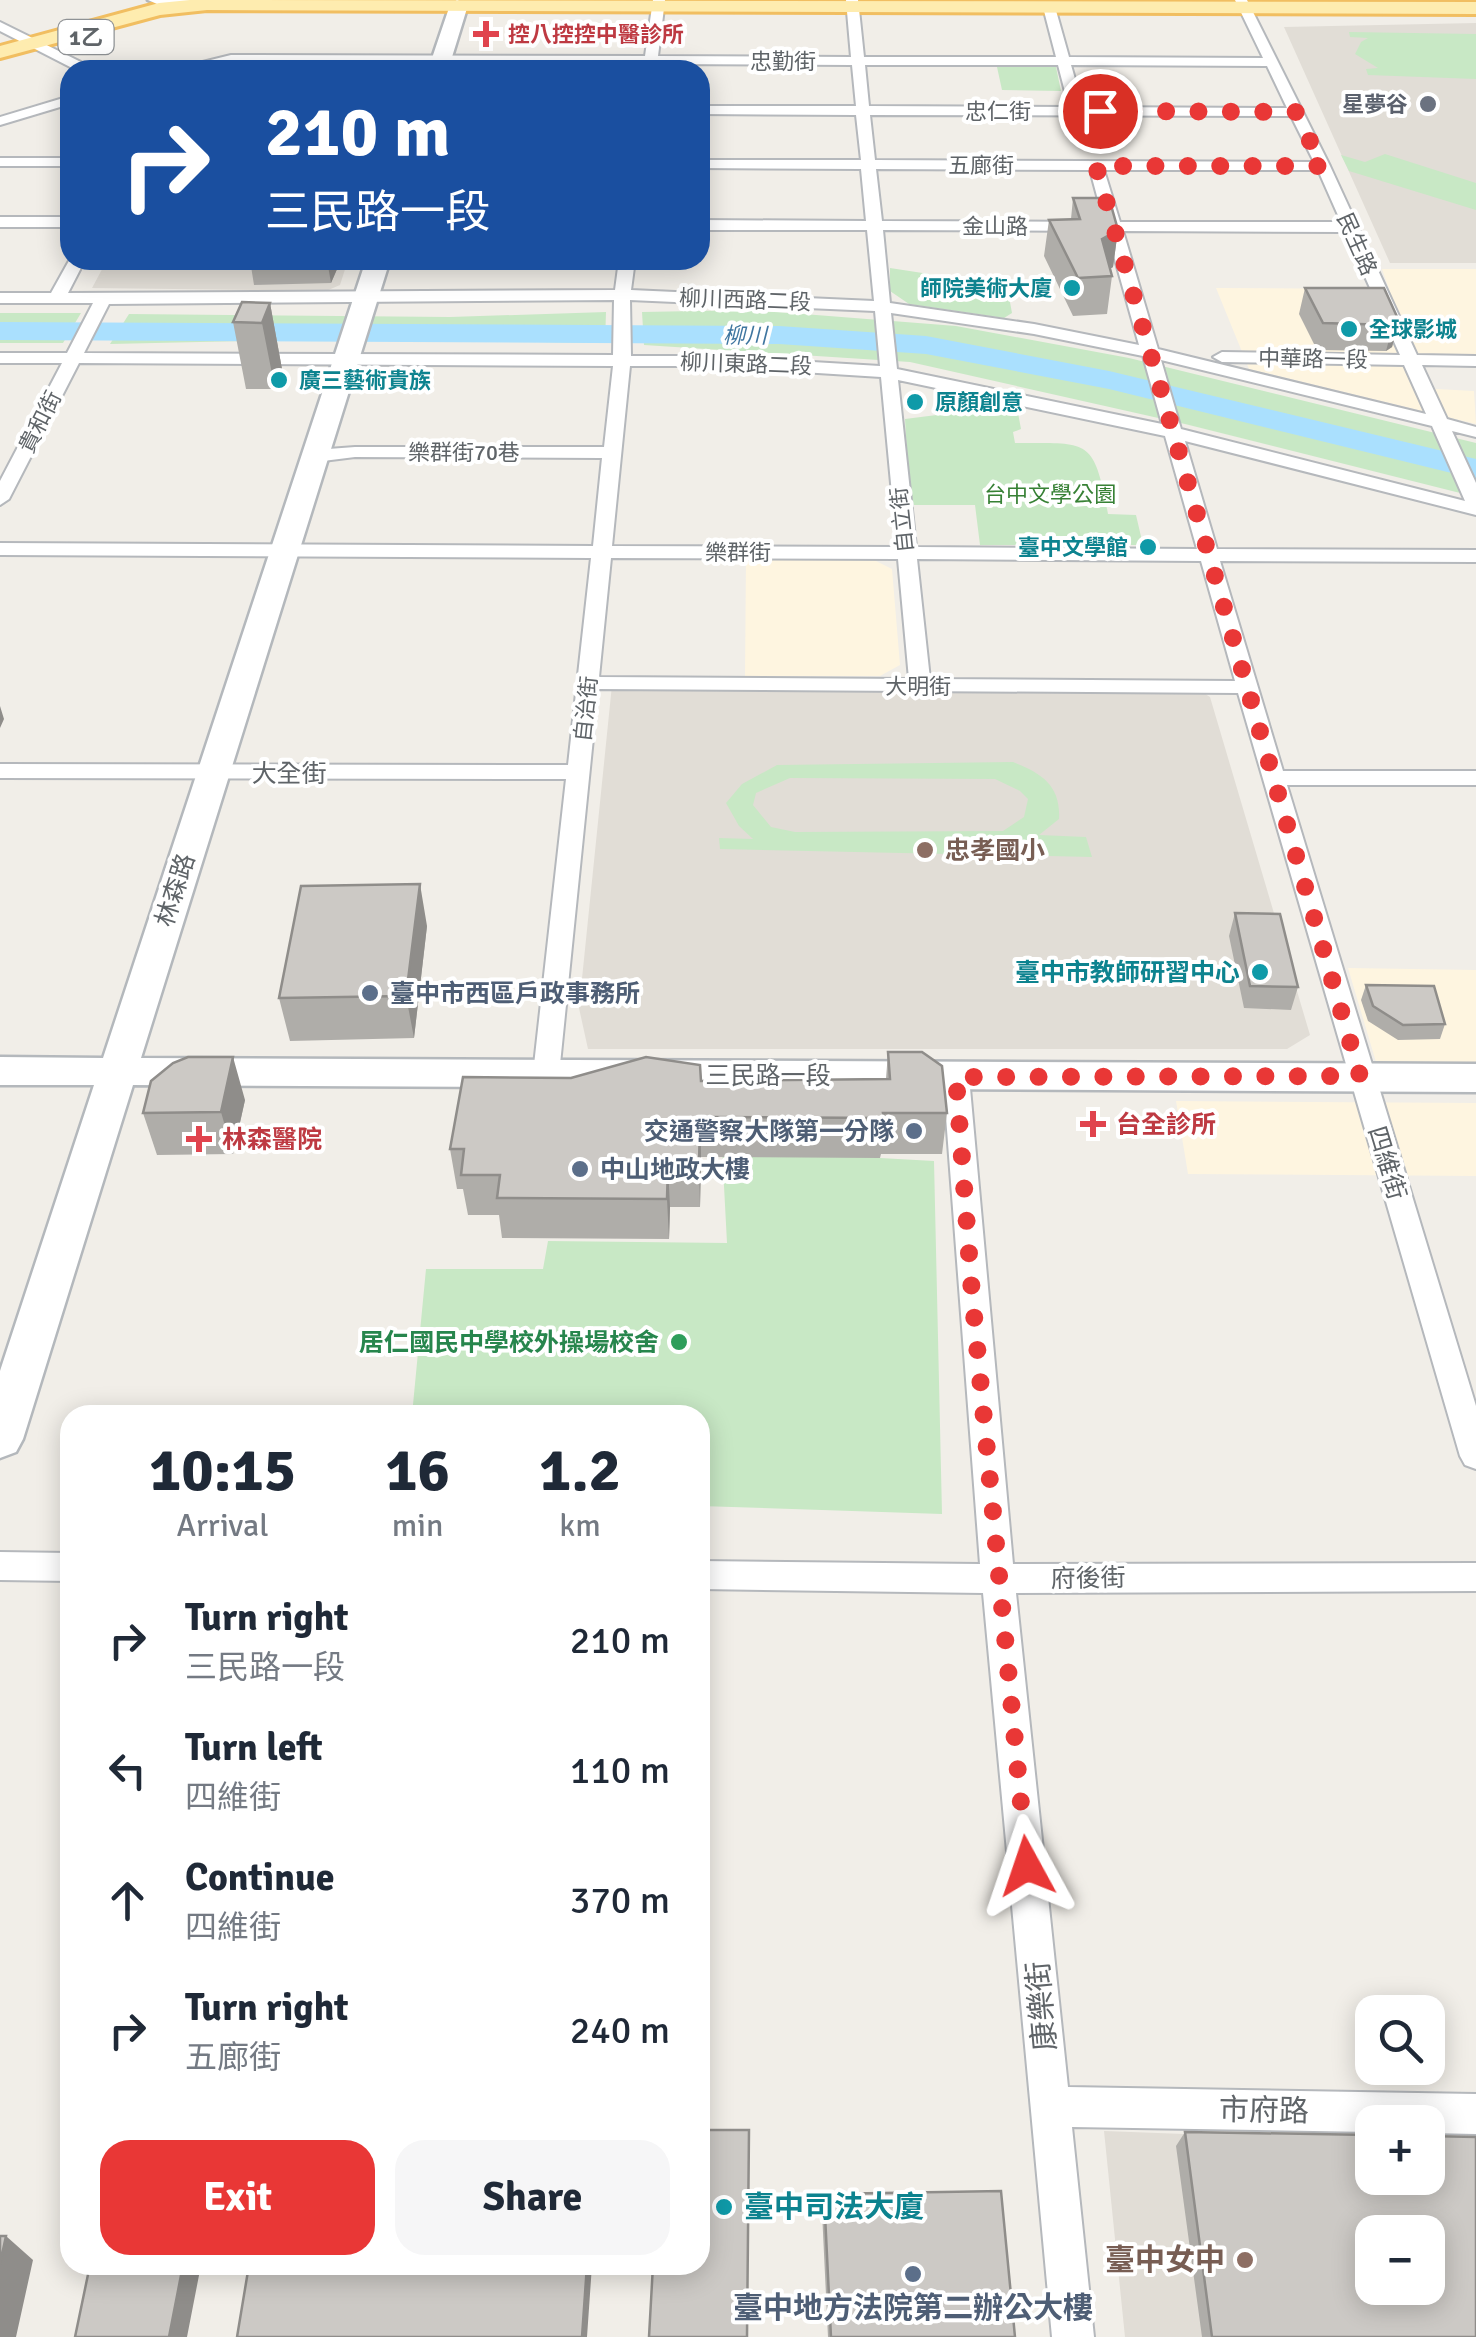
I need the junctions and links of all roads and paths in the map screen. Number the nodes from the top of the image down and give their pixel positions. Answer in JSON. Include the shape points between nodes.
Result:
{"nodes":[{"id":1,"x":459,"y":4,"type":"edge"},
{"id":2,"x":1081,"y":4,"type":"edge"},
{"id":3,"x":658,"y":5,"type":"edge"},
{"id":4,"x":177,"y":6,"type":"edge"},
{"id":5,"x":852,"y":6,"type":"edge"},
{"id":6,"x":1244,"y":7,"type":"edge"},
{"id":7,"x":1470,"y":7,"type":"edge"},
{"id":8,"x":1050,"y":10,"type":"junction"},
{"id":9,"x":0,"y":26,"type":"edge"},
{"id":10,"x":39,"y":46,"type":"junction"},
{"id":11,"x":0,"y":52,"type":"edge"},
{"id":12,"x":0,"y":60,"type":"edge"},
{"id":13,"x":66,"y":60,"type":"edge"},
{"id":14,"x":218,"y":60,"type":"edge"},
{"id":15,"x":258,"y":60,"type":"edge"},
{"id":16,"x":442,"y":60,"type":"edge"},
{"id":17,"x":652,"y":60,"type":"edge"},
{"id":18,"x":860,"y":61,"type":"junction"},
{"id":19,"x":1064,"y":62,"type":"junction"},
{"id":20,"x":1270,"y":62,"type":"junction"},
{"id":21,"x":710,"y":64,"type":"edge"},
{"id":22,"x":60,"y":103,"type":"edge"},
{"id":23,"x":710,"y":110,"type":"edge"},
{"id":24,"x":864,"y":110,"type":"junction"},
{"id":25,"x":1078,"y":111,"type":"junction"},
{"id":26,"x":1296,"y":112,"type":"junction"},
{"id":27,"x":3,"y":118,"type":"edge"},
{"id":28,"x":0,"y":162,"type":"edge"},
{"id":29,"x":60,"y":162,"type":"edge"},
{"id":30,"x":710,"y":164,"type":"edge"},
{"id":31,"x":869,"y":165,"type":"junction"},
{"id":32,"x":1096,"y":166,"type":"junction"},
{"id":33,"x":1322,"y":166,"type":"junction"},
{"id":34,"x":0,"y":222,"type":"edge"},
{"id":35,"x":60,"y":222,"type":"edge"},
{"id":36,"x":710,"y":224,"type":"edge"},
{"id":37,"x":874,"y":225,"type":"junction"},
{"id":38,"x":1114,"y":226,"type":"junction"},
{"id":39,"x":1350,"y":227,"type":"junction"},
{"id":40,"x":71,"y":270,"type":"edge"},
{"id":41,"x":375,"y":270,"type":"edge"},
{"id":42,"x":626,"y":270,"type":"edge"},
{"id":43,"x":0,"y":298,"type":"edge"},
{"id":44,"x":56,"y":298,"type":"junction"},
{"id":45,"x":622,"y":303,"type":"junction"},
{"id":46,"x":101,"y":304,"type":"junction"},
{"id":47,"x":363,"y":306,"type":"junction"},
{"id":48,"x":882,"y":315,"type":"junction"},
{"id":49,"x":76,"y":351,"type":"junction"},
{"id":50,"x":350,"y":351,"type":"junction"},
{"id":51,"x":623,"y":352,"type":"junction"},
{"id":52,"x":1150,"y":352,"type":"junction"},
{"id":53,"x":0,"y":358,"type":"edge"},
{"id":54,"x":1411,"y":361,"type":"junction"},
{"id":55,"x":1476,"y":362,"type":"edge"},
{"id":56,"x":886,"y":363,"type":"junction"},
{"id":57,"x":1440,"y":429,"type":"junction"},
{"id":58,"x":1173,"y":432,"type":"junction"},
{"id":59,"x":1476,"y":432,"type":"edge"},
{"id":60,"x":612,"y":452,"type":"junction"},
{"id":61,"x":316,"y":456,"type":"junction"},
{"id":62,"x":0,"y":499,"type":"edge"},
{"id":63,"x":1476,"y":506,"type":"edge"},
{"id":64,"x":0,"y":548,"type":"edge"},
{"id":65,"x":287,"y":550,"type":"junction"},
{"id":66,"x":602,"y":551,"type":"junction"},
{"id":67,"x":905,"y":552,"type":"junction"},
{"id":68,"x":1209,"y":553,"type":"junction"},
{"id":69,"x":1476,"y":556,"type":"edge"},
{"id":70,"x":589,"y":683,"type":"junction"},
{"id":71,"x":920,"y":686,"type":"junction"},
{"id":72,"x":1248,"y":687,"type":"junction"},
{"id":73,"x":0,"y":771,"type":"edge"},
{"id":74,"x":214,"y":772,"type":"junction"},
{"id":75,"x":579,"y":772,"type":"junction"},
{"id":76,"x":1274,"y":778,"type":"junction"},
{"id":77,"x":1476,"y":778,"type":"edge"},
{"id":78,"x":0,"y":1071,"type":"edge"},
{"id":79,"x":114,"y":1072,"type":"junction"},
{"id":80,"x":546,"y":1074,"type":"junction"},
{"id":81,"x":1360,"y":1076,"type":"junction"},
{"id":82,"x":956,"y":1077,"type":"junction"},
{"id":83,"x":1476,"y":1078,"type":"edge"},
{"id":84,"x":0,"y":1438,"type":"edge"},
{"id":85,"x":1476,"y":1456,"type":"edge"},
{"id":86,"x":0,"y":1566,"type":"edge"},
{"id":87,"x":60,"y":1567,"type":"edge"},
{"id":88,"x":710,"y":1575,"type":"edge"},
{"id":89,"x":1476,"y":1577,"type":"edge"},
{"id":90,"x":998,"y":1578,"type":"junction"},
{"id":91,"x":1051,"y":2107,"type":"junction"},
{"id":92,"x":1476,"y":2114,"type":"edge"},
{"id":93,"x":1073,"y":2337,"type":"edge"}],
"edges":[{"from":1,"to":3,"type":"main road","number":"1乙"},
{"from":1,"to":4,"type":"main road","number":"1乙"},
{"from":1,"to":16,"type":"main road"},
{"from":2,"to":6,"type":"main road","number":"1乙"},
{"from":2,"to":8,"type":"main road","number":"1乙"},
{"from":3,"to":5,"type":"main road","number":"1乙"},
{"from":3,"to":17,"type":"street"},
{"from":4,"to":10,"type":"main road","number":"1乙"},
{"from":5,"to":8,"type":"main road","number":"1乙"},
{"from":5,"to":18,"type":"street"},
{"from":6,"to":7,"type":"main road","number":"1乙"},
{"from":6,"to":8,"type":"main road","number":"1乙"},
{"from":6,"to":20,"type":"street","name":"民生路"},
{"from":8,"to":19,"type":"street"},
{"from":9,"to":10,"type":"street"},
{"from":10,"to":11,"type":"main road","number":"1乙"},
{"from":10,"to":12,"type":"main road","number":"1乙"},
{"from":10,"to":13,"type":"street"},
{"from":14,"to":15,"type":"street","name":"忠勤街"},
{"from":18,"to":19,"type":"street","name":"忠勤街"},
{"from":18,"to":21,"type":"street","name":"忠勤街"},
{"from":18,"to":24,"type":"street"},
{"from":19,"to":20,"type":"street","name":"忠勤街"},
{"from":19,"to":25,"type":"street"},
{"from":20,"to":26,"type":"street","name":"民生路"},
{"from":22,"to":27,"type":"street"},
{"from":23,"to":24,"type":"street","name":"忠仁街"},
{"from":24,"to":25,"type":"street","name":"忠仁街"},
{"from":24,"to":31,"type":"street"},
{"from":25,"to":26,"type":"street","name":"忠仁街"},
{"from":26,"to":33,"type":"street","name":"民生路"},
{"from":28,"to":29,"type":"street"},
{"from":30,"to":31,"type":"street","name":"五廊街"},
{"from":31,"to":32,"type":"street","name":"五廊街"},
{"from":31,"to":37,"type":"street"},
{"from":32,"to":33,"type":"street","name":"五廊街"},
{"from":32,"to":38,"type":"street"},
{"from":33,"to":39,"type":"street","name":"民生路"},
{"from":34,"to":35,"type":"street"},
{"from":36,"to":37,"type":"street","name":"金山路"},
{"from":37,"to":38,"type":"street","name":"金山路"},
{"from":37,"to":48,"type":"street"},
{"from":38,"to":39,"type":"street","name":"金山路"},
{"from":38,"to":52,"type":"street"},
{"from":39,"to":54,"type":"street","name":"民生路"},
{"from":40,"to":44,"type":"street"},
{"from":41,"to":47,"type":"main road"},
{"from":42,"to":45,"type":"street"},
{"from":43,"to":44,"type":"street","name":"柳川西路二段"},
{"from":44,"to":46,"type":"street","name":"柳川西路二段"},
{"from":45,"to":47,"type":"street","name":"柳川西路二段"},
{"from":45,"to":48,"type":"street","name":"柳川西路二段","via":[[755,298]]},
{"from":45,"to":51,"type":"street","name":"自治街"},
{"from":46,"to":47,"type":"street","name":"柳川西路二段"},
{"from":46,"to":49,"type":"street","name":"貴和街"},
{"from":47,"to":50,"type":"main road","name":"林森路"},
{"from":48,"to":52,"type":"street","name":"柳川西路二段","via":[[1018,325]]},
{"from":48,"to":56,"type":"street","name":"自立街"},
{"from":49,"to":50,"type":"street","name":"柳川東路二段"},
{"from":49,"to":53,"type":"street","name":"柳川東路二段"},
{"from":49,"to":62,"type":"street","name":"貴和街"},
{"from":50,"to":51,"type":"street","name":"柳川東路二段"},
{"from":50,"to":61,"type":"main road","name":"林森路"},
{"from":51,"to":56,"type":"street","name":"柳川東路二段"},
{"from":51,"to":60,"type":"street","name":"自治街"},
{"from":52,"to":54,"type":"street","name":"中華路一段"},
{"from":52,"to":57,"type":"street","name":"柳川西路二段"},
{"from":52,"to":58,"type":"street","name":"四維街"},
{"from":54,"to":55,"type":"street","name":"中華路一段"},
{"from":54,"to":57,"type":"street","name":"民生路"},
{"from":56,"to":58,"type":"street","name":"柳川東路二段"},
{"from":56,"to":67,"type":"street","name":"自立街"},
{"from":57,"to":59,"type":"street","name":"柳川西路二段"},
{"from":57,"to":63,"type":"street","name":"民生路"},
{"from":58,"to":63,"type":"street","name":"柳川東路二段"},
{"from":58,"to":68,"type":"street","name":"四維街"},
{"from":60,"to":61,"type":"street","name":"樂群街70巷"},
{"from":60,"to":66,"type":"street","name":"自治街"},
{"from":61,"to":65,"type":"main road","name":"林森路"},
{"from":64,"to":65,"type":"street","name":"樂群街"},
{"from":65,"to":66,"type":"street","name":"樂群街"},
{"from":65,"to":74,"type":"main road","name":"林森路"},
{"from":66,"to":67,"type":"street","name":"樂群街"},
{"from":66,"to":70,"type":"street","name":"自治街"},
{"from":67,"to":68,"type":"street","name":"樂群街"},
{"from":67,"to":71,"type":"street","name":"自立街"},
{"from":68,"to":69,"type":"street","name":"樂群街"},
{"from":68,"to":72,"type":"street","name":"四維街"},
{"from":70,"to":71,"type":"street","name":"大明街"},
{"from":70,"to":75,"type":"street","name":"自治街"},
{"from":71,"to":72,"type":"street","name":"大明街"},
{"from":72,"to":76,"type":"street","name":"四維街"},
{"from":73,"to":74,"type":"street","name":"大全街"},
{"from":74,"to":75,"type":"street","name":"大全街"},
{"from":74,"to":79,"type":"main road","name":"林森路"},
{"from":75,"to":80,"type":"street","name":"自治街"},
{"from":76,"to":77,"type":"street"},
{"from":76,"to":81,"type":"street","name":"四維街"},
{"from":78,"to":79,"type":"main road","name":"三民路一段"},
{"from":79,"to":80,"type":"main road","name":"三民路一段"},
{"from":79,"to":84,"type":"main road","name":"林森路"},
{"from":80,"to":82,"type":"main road","name":"三民路一段"},
{"from":81,"to":82,"type":"main road","name":"三民路一段"},
{"from":81,"to":83,"type":"main road","name":"三民路一段"},
{"from":81,"to":85,"type":"street","name":"四維街"},
{"from":82,"to":90,"type":"street","name":"康樂街"},
{"from":86,"to":87,"type":"street"},
{"from":88,"to":90,"type":"street","name":"府後街"},
{"from":89,"to":90,"type":"street","name":"府後街"},
{"from":90,"to":91,"type":"street","name":"康樂街"},
{"from":91,"to":92,"type":"street","name":"市府路"},
{"from":91,"to":93,"type":"street","name":"康樂街"}]}
